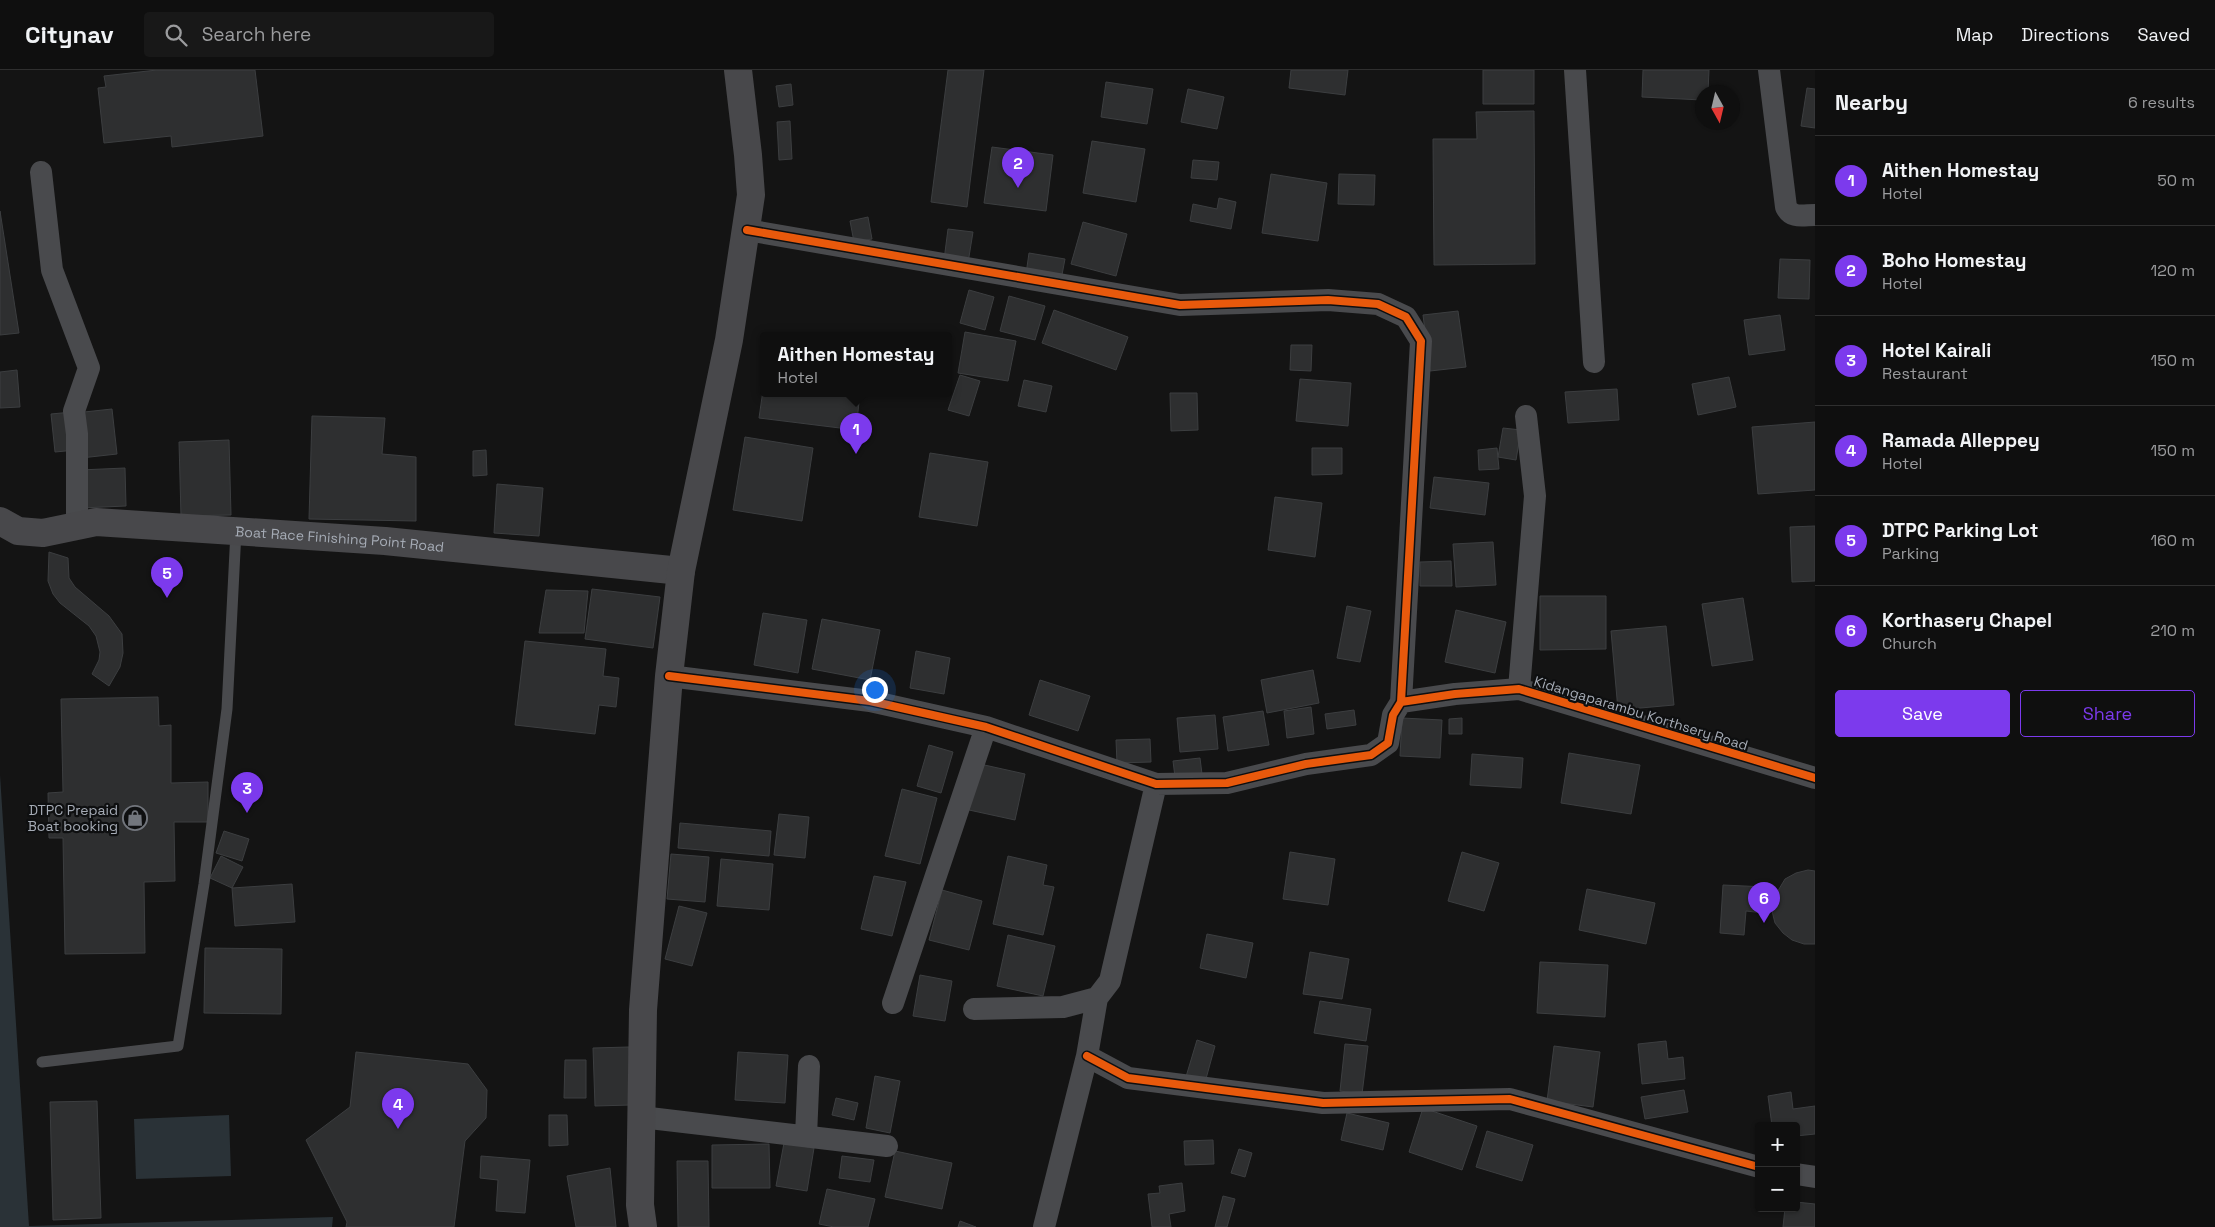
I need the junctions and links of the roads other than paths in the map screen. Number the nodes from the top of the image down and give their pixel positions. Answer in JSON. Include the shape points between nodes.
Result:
{"nodes":[{"id":1,"x":738,"y":70,"type":"edge"},
{"id":2,"x":1575,"y":70,"type":"edge"},
{"id":3,"x":1768,"y":70,"type":"edge"},
{"id":4,"x":41,"y":172,"type":"dead end"},
{"id":5,"x":1815,"y":215,"type":"edge"},
{"id":6,"x":747,"y":230,"type":"junction"},
{"id":7,"x":1594,"y":362,"type":"dead end"},
{"id":8,"x":1526,"y":416,"type":"dead end"},
{"id":9,"x":0,"y":522,"type":"edge"},
{"id":10,"x":77,"y":526,"type":"junction"},
{"id":11,"x":236,"y":531,"type":"junction"},
{"id":12,"x":681,"y":571,"type":"junction"},
{"id":13,"x":669,"y":676,"type":"junction"},
{"id":14,"x":1520,"y":689,"type":"junction"},
{"id":15,"x":1401,"y":702,"type":"junction"},
{"id":16,"x":986,"y":727,"type":"junction"},
{"id":17,"x":1815,"y":778,"type":"edge"},
{"id":18,"x":1156,"y":784,"type":"junction"},
{"id":19,"x":1097,"y":998,"type":"junction"},
{"id":20,"x":893,"y":1002,"type":"dead end"},
{"id":21,"x":974,"y":1009,"type":"dead end"},
{"id":22,"x":1087,"y":1056,"type":"junction"},
{"id":23,"x":42,"y":1062,"type":"dead end"},
{"id":24,"x":809,"y":1066,"type":"dead end"},
{"id":25,"x":641,"y":1117,"type":"junction"},
{"id":26,"x":806,"y":1136,"type":"junction"},
{"id":27,"x":887,"y":1146,"type":"dead end"},
{"id":28,"x":1755,"y":1165,"type":"edge"},
{"id":29,"x":1800,"y":1175,"type":"edge"},
{"id":30,"x":1815,"y":1178,"type":"edge"},
{"id":31,"x":642,"y":1227,"type":"edge"},
{"id":32,"x":1044,"y":1227,"type":"edge"}],
"edges":[{"from":1,"to":6,"type":"main road","via":[[751,195]]},
{"from":2,"to":7,"type":"street"},
{"from":3,"to":5,"type":"street","via":[[1786,207],[1793,216]]},
{"from":4,"to":10,"type":"street","via":[[52,270],[89,368],[74,411]]},
{"from":6,"to":12,"type":"main road"},
{"from":6,"to":15,"type":"street","via":[[1180,305],[1328,300],[1378,304],[1406,317],[1421,341]]},
{"from":8,"to":14,"type":"street","via":[[1535,496]]},
{"from":9,"to":10,"type":"main road","name":"Boat Race Finishing Point Road","via":[[18,531],[43,533]]},
{"from":10,"to":11,"type":"main road","name":"Boat Race Finishing Point Road","via":[[96,522]]},
{"from":11,"to":12,"type":"main road","name":"Boat Race Finishing Point Road","via":[[385,541]]},
{"from":11,"to":23,"type":"lane","via":[[227,709],[178,1046]]},
{"from":12,"to":13,"type":"main road"},
{"from":13,"to":16,"type":"street","via":[[870,701]]},
{"from":13,"to":25,"type":"main road","via":[[643,1000]]},
{"from":14,"to":15,"type":"street","name":"Kidangaparambu Korthsery Road"},
{"from":14,"to":17,"type":"street","name":"Kidangaparambu Korthsery Road"},
{"from":15,"to":18,"type":"street","via":[[1393,716],[1388,743],[1371,755],[1306,764],[1227,783]]},
{"from":16,"to":18,"type":"street"},
{"from":16,"to":20,"type":"street"},
{"from":18,"to":19,"type":"street","via":[[1110,981]]},
{"from":19,"to":21,"type":"street","via":[[1063,1007]]},
{"from":19,"to":22,"type":"street"},
{"from":22,"to":28,"type":"street","via":[[1128,1078],[1323,1103],[1510,1099]]},
{"from":22,"to":32,"type":"street"},
{"from":24,"to":26,"type":"street"},
{"from":25,"to":26,"type":"street"},
{"from":25,"to":31,"type":"main road"},
{"from":26,"to":27,"type":"street"},
{"from":29,"to":30,"type":"street"}]}
